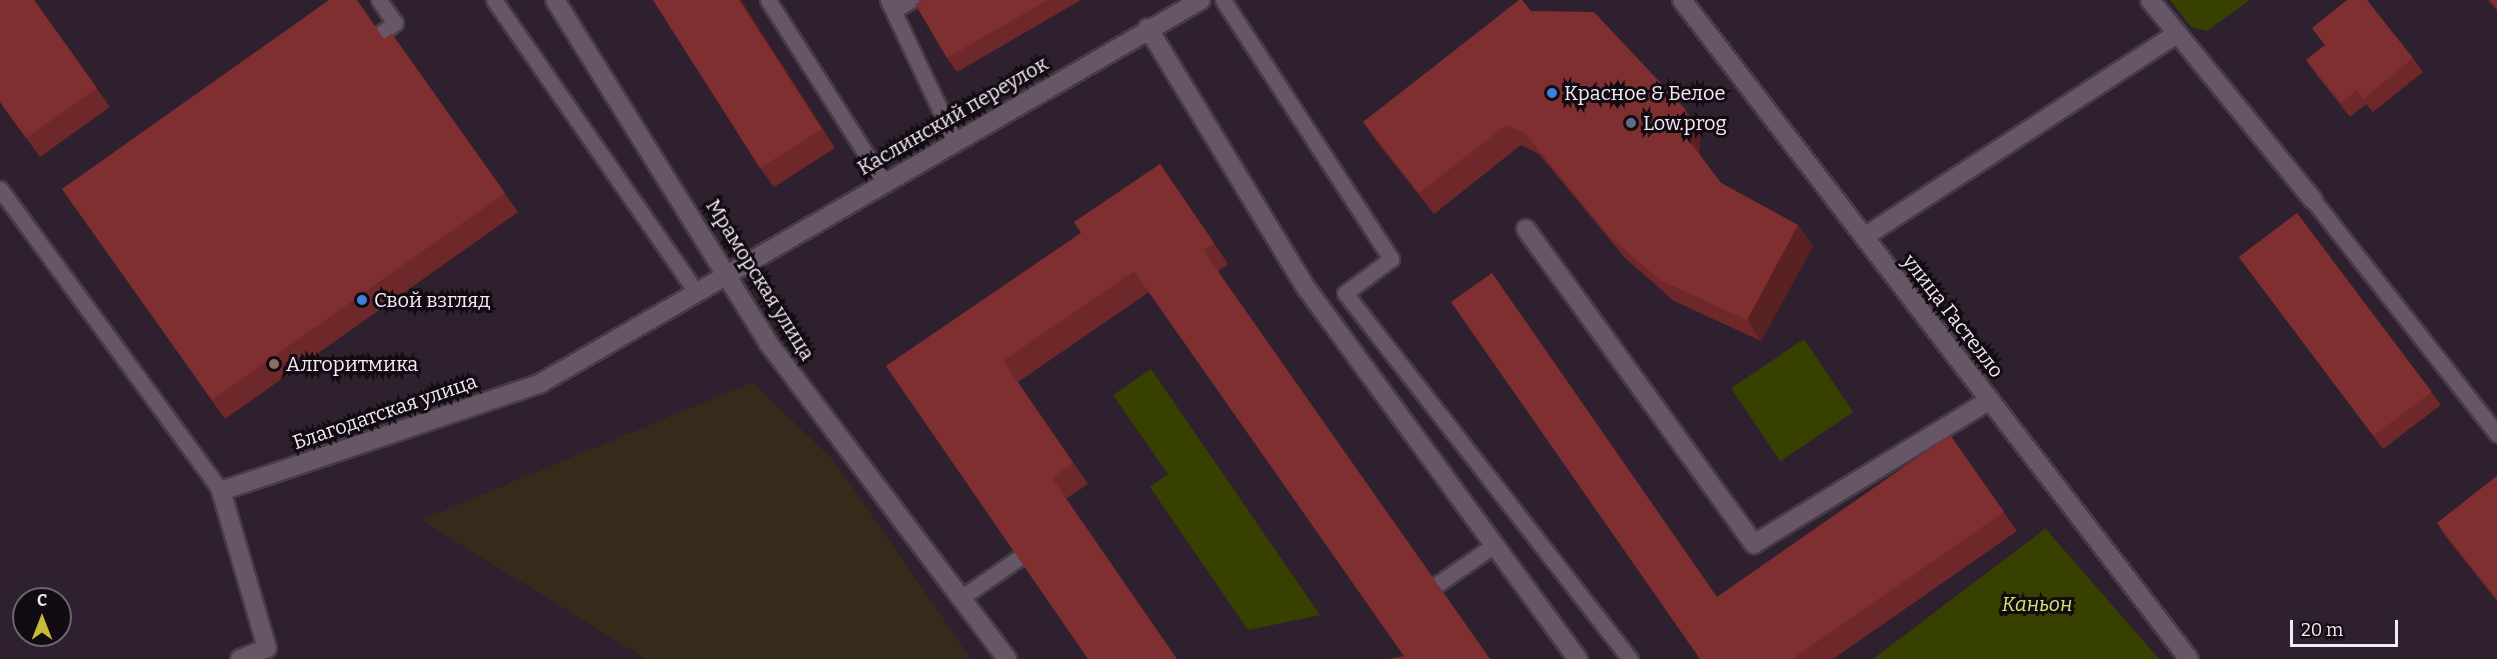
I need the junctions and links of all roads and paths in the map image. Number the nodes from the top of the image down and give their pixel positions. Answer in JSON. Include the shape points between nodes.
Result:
{"nodes":[{"id":1,"x":378,"y":0,"type":"edge"},
{"id":2,"x":494,"y":0,"type":"edge"},
{"id":3,"x":555,"y":0,"type":"edge"},
{"id":4,"x":768,"y":0,"type":"edge"},
{"id":5,"x":912,"y":0,"type":"edge"},
{"id":6,"x":1201,"y":0,"type":"edge"},
{"id":7,"x":1223,"y":0,"type":"edge"},
{"id":8,"x":1682,"y":0,"type":"edge"},
{"id":9,"x":2150,"y":0,"type":"edge"},
{"id":10,"x":891,"y":5,"type":"edge"},
{"id":11,"x":1148,"y":28,"type":"junction"},
{"id":12,"x":380,"y":34,"type":"edge"},
{"id":13,"x":2176,"y":34,"type":"junction"},
{"id":14,"x":955,"y":141,"type":"junction"},
{"id":15,"x":884,"y":182,"type":"junction"},
{"id":16,"x":0,"y":189,"type":"edge"},
{"id":17,"x":2313,"y":200,"type":"joint"},
{"id":18,"x":1526,"y":230,"type":"dead end"},
{"id":19,"x":1864,"y":237,"type":"junction"},
{"id":20,"x":729,"y":273,"type":"junction"},
{"id":21,"x":696,"y":292,"type":"junction"},
{"id":22,"x":1990,"y":400,"type":"junction"},
{"id":23,"x":2497,"y":434,"type":"edge"},
{"id":24,"x":221,"y":491,"type":"junction"},
{"id":25,"x":1494,"y":545,"type":"junction"},
{"id":26,"x":1018,"y":558,"type":"edge"},
{"id":27,"x":1439,"y":583,"type":"edge"},
{"id":28,"x":962,"y":597,"type":"junction"},
{"id":29,"x":240,"y":659,"type":"edge"},
{"id":30,"x":1007,"y":659,"type":"edge"},
{"id":31,"x":1578,"y":659,"type":"edge"},
{"id":32,"x":1629,"y":659,"type":"edge"},
{"id":33,"x":2189,"y":659,"type":"edge"}],
"edges":[{"from":1,"to":12,"type":"lane","via":[[395,23]]},
{"from":2,"to":21,"type":"lane"},
{"from":3,"to":20,"type":"street","name":"Мраморская улица"},
{"from":4,"to":15,"type":"lane"},
{"from":5,"to":10,"type":"lane"},
{"from":6,"to":11,"type":"street","name":"Каслинский переулок"},
{"from":7,"to":32,"type":"lane","via":[[1391,260],[1345,293]]},
{"from":8,"to":19,"type":"street","name":"улица Гастелло"},
{"from":9,"to":13,"type":"street"},
{"from":10,"to":14,"type":"lane"},
{"from":11,"to":14,"type":"street","name":"Каслинский переулок"},
{"from":11,"to":25,"type":"street","via":[[1307,289]]},
{"from":13,"to":17,"type":"street"},
{"from":13,"to":19,"type":"street"},
{"from":14,"to":15,"type":"street","name":"Каслинский переулок"},
{"from":15,"to":20,"type":"street","name":"Каслинский переулок"},
{"from":16,"to":24,"type":"lane"},
{"from":17,"to":23,"type":"lane"},
{"from":18,"to":22,"type":"street","via":[[1754,544]]},
{"from":19,"to":22,"type":"street","name":"улица Гастелло"},
{"from":20,"to":21,"type":"street","name":"Благодатская улица"},
{"from":20,"to":28,"type":"street","name":"Мраморская улица","via":[[769,344]]},
{"from":21,"to":24,"type":"street","name":"Благодатская улица","via":[[541,383]]},
{"from":22,"to":33,"type":"street","name":"улица Гастелло"},
{"from":24,"to":29,"type":"street","via":[[267,648]]},
{"from":25,"to":27,"type":"lane"},
{"from":25,"to":31,"type":"street"},
{"from":26,"to":28,"type":"lane"},
{"from":28,"to":30,"type":"street","name":"Мраморская улица"}]}
